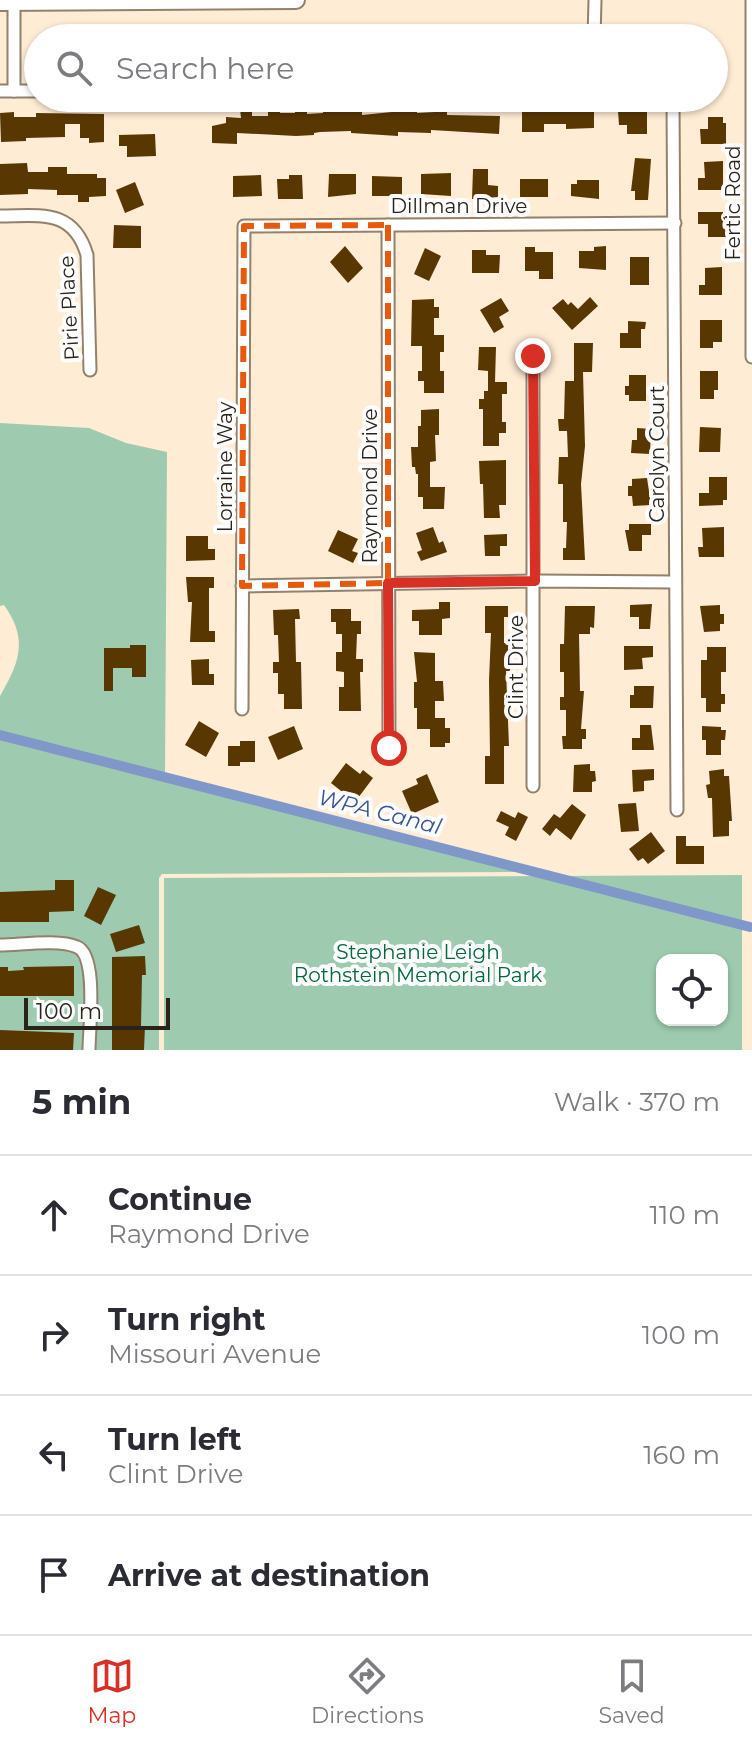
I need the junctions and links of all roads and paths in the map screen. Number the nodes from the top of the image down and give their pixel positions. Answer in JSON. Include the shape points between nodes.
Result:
{"nodes":[{"id":1,"x":296,"y":0,"type":"edge"},
{"id":2,"x":595,"y":0,"type":"edge"},
{"id":3,"x":752,"y":0,"type":"edge"},
{"id":4,"x":7,"y":2,"type":"edge"},
{"id":5,"x":594,"y":24,"type":"edge"},
{"id":6,"x":0,"y":91,"type":"edge"},
{"id":7,"x":14,"y":91,"type":"junction"},
{"id":8,"x":24,"y":91,"type":"edge"},
{"id":9,"x":673,"y":112,"type":"edge"},
{"id":10,"x":0,"y":216,"type":"edge"},
{"id":11,"x":675,"y":223,"type":"junction"},
{"id":12,"x":388,"y":225,"type":"junction"},
{"id":13,"x":244,"y":226,"type":"joint"},
{"id":14,"x":533,"y":356,"type":"dead end"},
{"id":15,"x":752,"y":357,"type":"edge"},
{"id":16,"x":90,"y":370,"type":"dead end"},
{"id":17,"x":535,"y":581,"type":"junction"},
{"id":18,"x":675,"y":582,"type":"junction"},
{"id":19,"x":388,"y":583,"type":"junction"},
{"id":20,"x":242,"y":586,"type":"junction"},
{"id":21,"x":242,"y":709,"type":"dead end"},
{"id":22,"x":389,"y":748,"type":"dead end"},
{"id":23,"x":533,"y":786,"type":"dead end"},
{"id":24,"x":677,"y":810,"type":"dead end"},
{"id":25,"x":0,"y":945,"type":"edge"},
{"id":26,"x":89,"y":1050,"type":"edge"}],
"edges":[{"from":1,"to":4,"type":"main road"},
{"from":2,"to":5,"type":"street"},
{"from":3,"to":15,"type":"street","name":"Fertic Road"},
{"from":4,"to":7,"type":"street"},
{"from":6,"to":7,"type":"street"},
{"from":7,"to":8,"type":"street"},
{"from":9,"to":11,"type":"street","name":"Carolyn Court"},
{"from":10,"to":16,"type":"street","name":"Pirie Place","via":[[54,216],[82,239],[87,255]]},
{"from":11,"to":12,"type":"street","name":"Dillman Drive"},
{"from":11,"to":18,"type":"street","name":"Carolyn Court"},
{"from":12,"to":13,"type":"street","name":"Dillman Drive"},
{"from":12,"to":19,"type":"street","name":"Raymond Drive"},
{"from":13,"to":20,"type":"street","name":"Lorraine Way"},
{"from":14,"to":17,"type":"street","name":"Clint Drive"},
{"from":17,"to":18,"type":"street"},
{"from":17,"to":19,"type":"street"},
{"from":17,"to":23,"type":"street","name":"Clint Drive"},
{"from":18,"to":24,"type":"street","name":"Carolyn Court"},
{"from":19,"to":20,"type":"street"},
{"from":19,"to":22,"type":"street","name":"Raymond Drive"},
{"from":20,"to":21,"type":"street","name":"Lorraine Way"},
{"from":25,"to":26,"type":"street","via":[[67,944],[85,952],[90,967]]}]}
